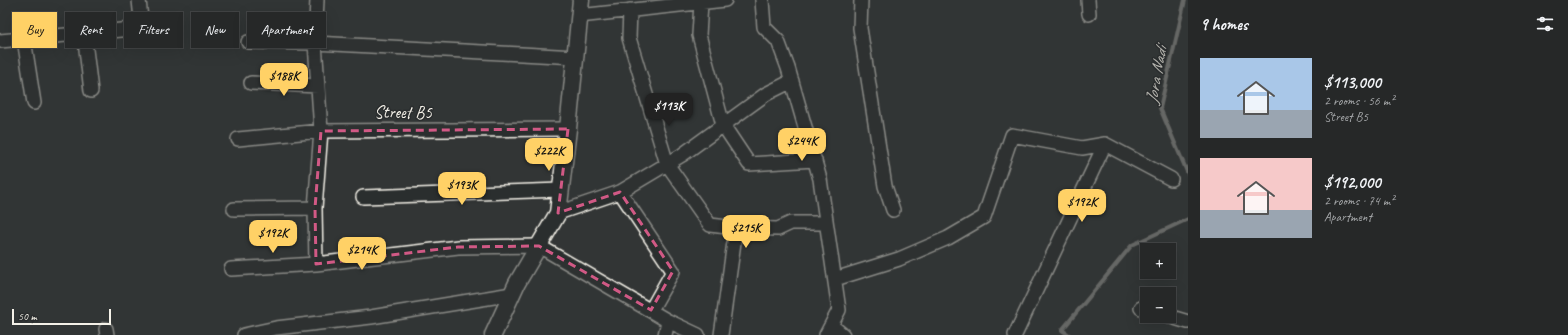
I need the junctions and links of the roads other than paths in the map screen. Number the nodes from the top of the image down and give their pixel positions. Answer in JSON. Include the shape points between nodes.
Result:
{"nodes":[{"id":1,"x":139,"y":0,"type":"edge"},
{"id":2,"x":317,"y":0,"type":"edge"},
{"id":3,"x":581,"y":0,"type":"edge"},
{"id":4,"x":725,"y":0,"type":"edge"},
{"id":5,"x":762,"y":0,"type":"edge"},
{"id":6,"x":861,"y":0,"type":"edge"},
{"id":7,"x":1088,"y":0,"type":"edge"},
{"id":8,"x":701,"y":3,"type":"junction"},
{"id":9,"x":630,"y":10,"type":"junction"},
{"id":10,"x":316,"y":12,"type":"edge"},
{"id":11,"x":1089,"y":14,"type":"dead end"},
{"id":12,"x":580,"y":16,"type":"junction"},
{"id":13,"x":116,"y":30,"type":"edge"},
{"id":14,"x":12,"y":40,"type":"edge"},
{"id":15,"x":0,"y":41,"type":"edge"},
{"id":16,"x":326,"y":44,"type":"edge"},
{"id":17,"x":25,"y":48,"type":"edge"},
{"id":18,"x":86,"y":48,"type":"edge"},
{"id":19,"x":315,"y":48,"type":"edge"},
{"id":20,"x":576,"y":57,"type":"junction"},
{"id":21,"x":792,"y":81,"type":"junction"},
{"id":22,"x":251,"y":83,"type":"dead end"},
{"id":23,"x":318,"y":86,"type":"junction"},
{"id":24,"x":91,"y":91,"type":"dead end"},
{"id":25,"x":34,"y":103,"type":"dead end"},
{"id":26,"x":723,"y":125,"type":"junction"},
{"id":27,"x":568,"y":129,"type":"junction"},
{"id":28,"x":321,"y":131,"type":"junction"},
{"id":29,"x":238,"y":139,"type":"dead end"},
{"id":30,"x":1105,"y":144,"type":"junction"},
{"id":31,"x":815,"y":160,"type":"junction"},
{"id":32,"x":668,"y":164,"type":"junction"},
{"id":33,"x":1171,"y":179,"type":"dead end"},
{"id":34,"x":561,"y":190,"type":"junction"},
{"id":35,"x":620,"y":192,"type":"junction"},
{"id":36,"x":363,"y":197,"type":"dead end"},
{"id":37,"x":315,"y":208,"type":"junction"},
{"id":38,"x":234,"y":209,"type":"dead end"},
{"id":39,"x":893,"y":210,"type":"dead end"},
{"id":40,"x":558,"y":213,"type":"junction"},
{"id":41,"x":826,"y":223,"type":"junction"},
{"id":42,"x":736,"y":228,"type":"junction"},
{"id":43,"x":539,"y":246,"type":"junction"},
{"id":44,"x":316,"y":264,"type":"junction"},
{"id":45,"x":231,"y":269,"type":"dead end"},
{"id":46,"x":834,"y":279,"type":"junction"},
{"id":47,"x":512,"y":294,"type":"junction"},
{"id":48,"x":651,"y":310,"type":"junction"},
{"id":49,"x":1176,"y":318,"type":"edge"},
{"id":50,"x":668,"y":321,"type":"junction"},
{"id":51,"x":1188,"y":322,"type":"edge"},
{"id":52,"x":828,"y":330,"type":"edge"},
{"id":53,"x":244,"y":335,"type":"edge"},
{"id":54,"x":493,"y":335,"type":"edge"},
{"id":55,"x":665,"y":335,"type":"edge"},
{"id":56,"x":698,"y":335,"type":"edge"},
{"id":57,"x":721,"y":335,"type":"edge"},
{"id":58,"x":843,"y":335,"type":"edge"},
{"id":59,"x":1015,"y":335,"type":"edge"}],
"edges":[{"from":1,"to":13,"type":"street","via":[[139,26]]},
{"from":2,"to":10,"type":"street"},
{"from":3,"to":12,"type":"street"},
{"from":4,"to":8,"type":"street"},
{"from":5,"to":21,"type":"street","via":[[764,27],[778,41]]},
{"from":6,"to":39,"type":"street","via":[[860,28],[885,186]]},
{"from":7,"to":11,"type":"street"},
{"from":8,"to":9,"type":"street"},
{"from":8,"to":26,"type":"street","via":[[699,35]]},
{"from":9,"to":12,"type":"street"},
{"from":9,"to":32,"type":"street","via":[[629,38]]},
{"from":12,"to":20,"type":"street"},
{"from":14,"to":15,"type":"street"},
{"from":16,"to":20,"type":"street"},
{"from":17,"to":25,"type":"street"},
{"from":18,"to":24,"type":"street"},
{"from":19,"to":23,"type":"street"},
{"from":20,"to":27,"type":"street"},
{"from":21,"to":26,"type":"street","via":[[766,94]]},
{"from":21,"to":31,"type":"street"},
{"from":22,"to":23,"type":"street"},
{"from":23,"to":28,"type":"street"},
{"from":26,"to":31,"type":"street","via":[[749,164]]},
{"from":26,"to":32,"type":"street"},
{"from":27,"to":28,"type":"street","name":"Street B5"},
{"from":27,"to":34,"type":"street"},
{"from":28,"to":29,"type":"street","name":"Street B5"},
{"from":28,"to":37,"type":"street"},
{"from":30,"to":33,"type":"street"},
{"from":30,"to":46,"type":"street","via":[[1082,148],[1012,135],[984,217],[948,238],[899,259]]},
{"from":30,"to":59,"type":"street"},
{"from":31,"to":41,"type":"street"},
{"from":32,"to":35,"type":"street"},
{"from":32,"to":42,"type":"street","via":[[710,224]]},
{"from":34,"to":36,"type":"street"},
{"from":34,"to":40,"type":"street"},
{"from":35,"to":40,"type":"street"},
{"from":35,"to":48,"type":"street","via":[[673,271]]},
{"from":37,"to":38,"type":"street"},
{"from":37,"to":44,"type":"street"},
{"from":40,"to":43,"type":"street"},
{"from":41,"to":42,"type":"street","via":[[791,223],[778,229]]},
{"from":41,"to":46,"type":"street"},
{"from":42,"to":57,"type":"street"},
{"from":43,"to":44,"type":"street","via":[[458,247]]},
{"from":43,"to":47,"type":"street"},
{"from":43,"to":48,"type":"street"},
{"from":44,"to":45,"type":"street"},
{"from":46,"to":52,"type":"street","via":[[839,310]]},
{"from":47,"to":53,"type":"street","via":[[371,317],[276,328]]},
{"from":47,"to":54,"type":"street"},
{"from":48,"to":50,"type":"street"},
{"from":49,"to":51,"type":"street"},
{"from":50,"to":55,"type":"street"},
{"from":50,"to":56,"type":"street"},
{"from":52,"to":58,"type":"street"}]}
